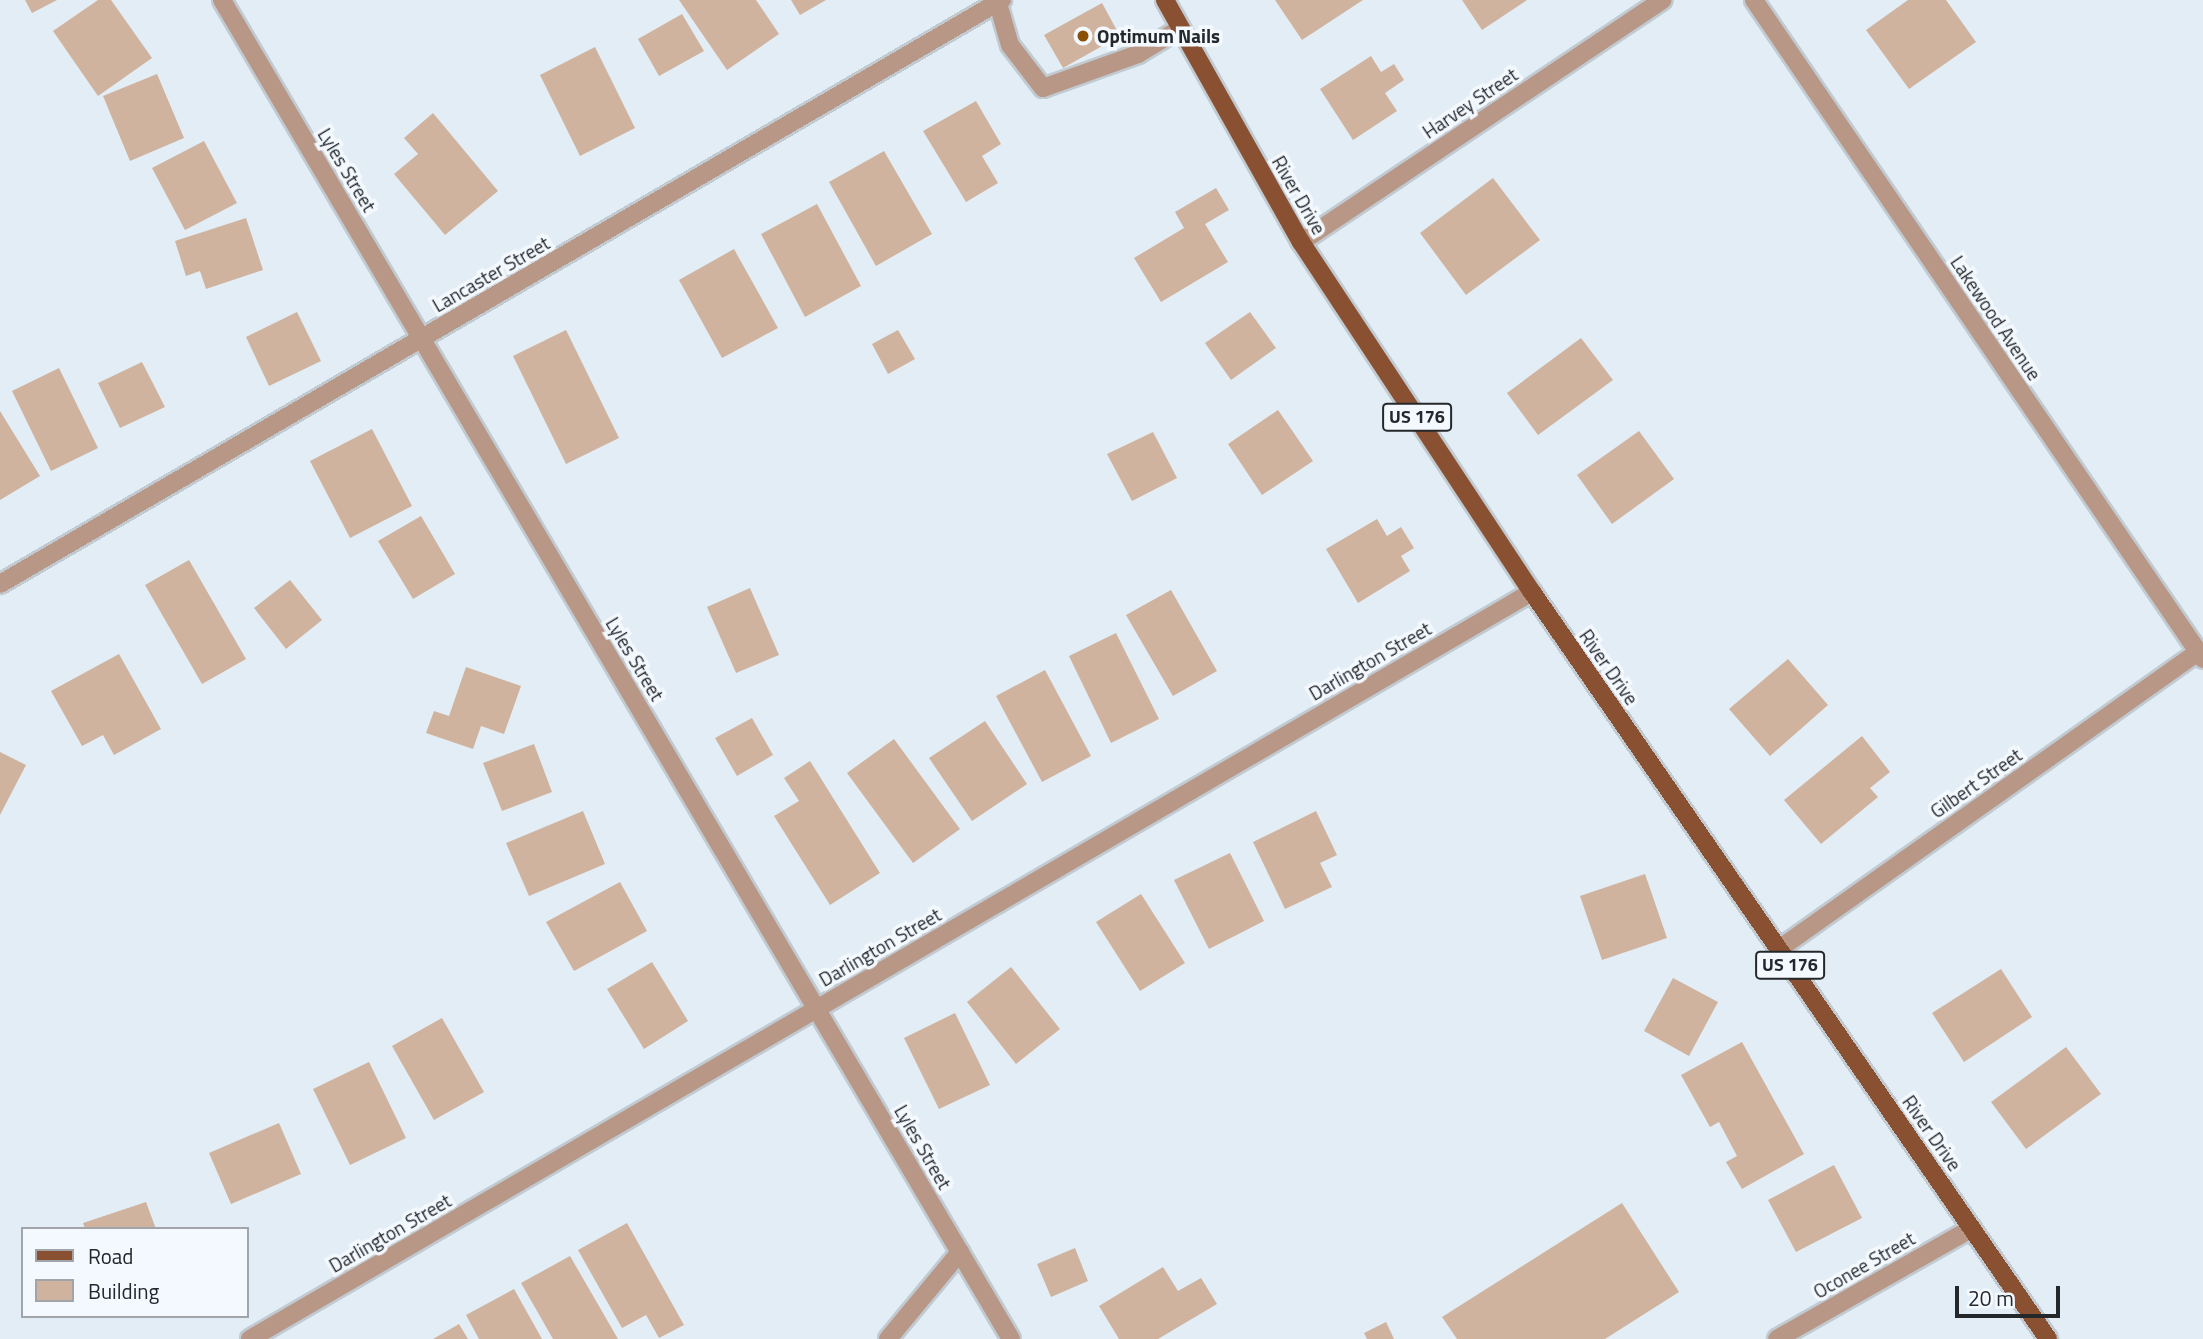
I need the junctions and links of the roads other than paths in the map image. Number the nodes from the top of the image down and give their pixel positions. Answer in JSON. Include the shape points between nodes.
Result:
{"nodes":[{"id":1,"x":222,"y":0,"type":"edge"},
{"id":2,"x":1165,"y":0,"type":"edge"},
{"id":3,"x":1663,"y":0,"type":"edge"},
{"id":4,"x":1754,"y":0,"type":"edge"},
{"id":5,"x":999,"y":1,"type":"edge"},
{"id":6,"x":1181,"y":28,"type":"junction"},
{"id":7,"x":1301,"y":242,"type":"junction"},
{"id":8,"x":422,"y":339,"type":"junction"},
{"id":9,"x":0,"y":584,"type":"edge"},
{"id":10,"x":1532,"y":592,"type":"junction"},
{"id":11,"x":2200,"y":656,"type":"edge"},
{"id":12,"x":1779,"y":949,"type":"junction"},
{"id":13,"x":817,"y":1008,"type":"junction"},
{"id":14,"x":1972,"y":1228,"type":"junction"},
{"id":15,"x":960,"y":1252,"type":"junction"},
{"id":16,"x":250,"y":1339,"type":"edge"},
{"id":17,"x":888,"y":1339,"type":"edge"},
{"id":18,"x":1011,"y":1339,"type":"edge"},
{"id":19,"x":1777,"y":1339,"type":"edge"},
{"id":20,"x":2048,"y":1339,"type":"edge"}],
"edges":[{"from":1,"to":8,"type":"street","name":"Lyles Street"},
{"from":2,"to":6,"type":"main road","name":"River Drive","number":"US 176"},
{"from":3,"to":7,"type":"street","name":"Harvey Street"},
{"from":4,"to":11,"type":"street","name":"Lakewood Avenue"},
{"from":5,"to":6,"type":"street","via":[[1010,45],[1043,88],[1138,54]]},
{"from":5,"to":8,"type":"street","name":"Lancaster Street"},
{"from":6,"to":7,"type":"main road","name":"River Drive","number":"US 176"},
{"from":7,"to":10,"type":"main road","name":"River Drive","number":"US 176"},
{"from":8,"to":9,"type":"street","name":"Lancaster Street"},
{"from":8,"to":13,"type":"street","name":"Lyles Street"},
{"from":10,"to":12,"type":"main road","name":"River Drive","number":"US 176"},
{"from":10,"to":13,"type":"street","name":"Darlington Street"},
{"from":11,"to":12,"type":"street","name":"Gilbert Street"},
{"from":12,"to":14,"type":"main road","name":"River Drive","number":"US 176"},
{"from":13,"to":15,"type":"street","name":"Lyles Street"},
{"from":13,"to":16,"type":"street","name":"Darlington Street"},
{"from":14,"to":19,"type":"street","name":"Oconee Street"},
{"from":14,"to":20,"type":"main road","name":"River Drive","number":"US 176"},
{"from":15,"to":17,"type":"street"},
{"from":15,"to":18,"type":"street","name":"Lyles Street"}]}
